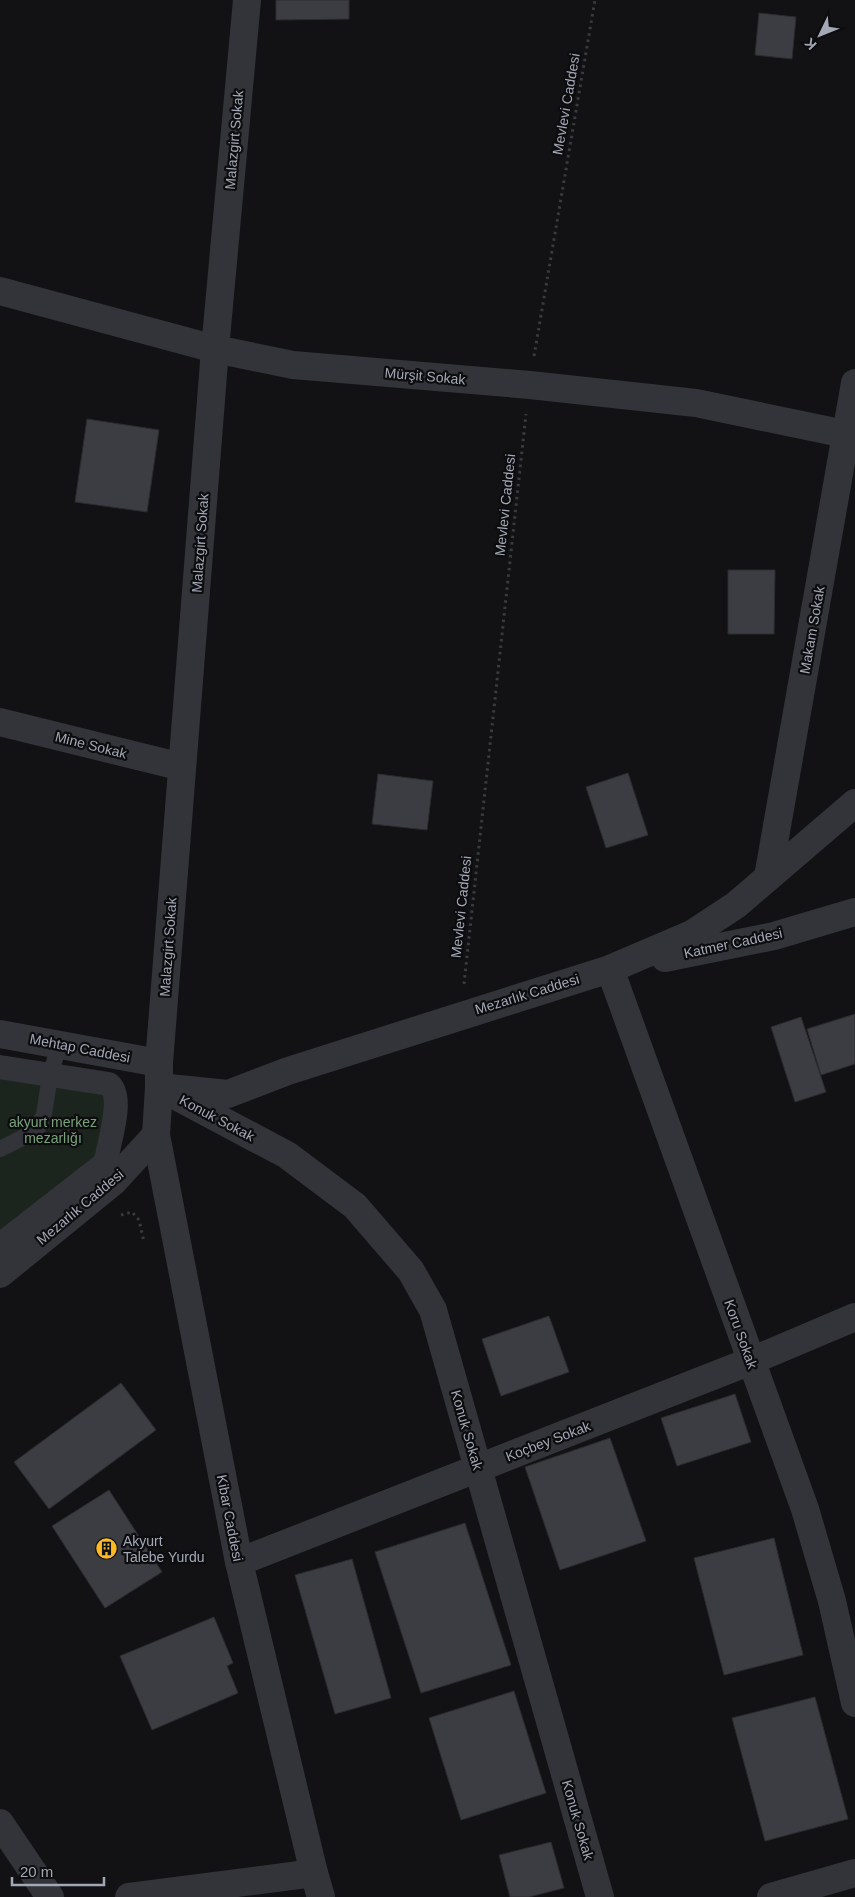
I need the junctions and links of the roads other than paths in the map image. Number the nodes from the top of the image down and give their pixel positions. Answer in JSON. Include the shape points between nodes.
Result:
{"nodes":[{"id":1,"x":246,"y":0,"type":"edge"},
{"id":2,"x":0,"y":291,"type":"edge"},
{"id":3,"x":215,"y":349,"type":"junction"},
{"id":4,"x":855,"y":383,"type":"edge"},
{"id":5,"x":850,"y":435,"type":"edge"},
{"id":6,"x":0,"y":722,"type":"edge"},
{"id":7,"x":182,"y":767,"type":"junction"},
{"id":8,"x":855,"y":803,"type":"edge"},
{"id":9,"x":768,"y":877,"type":"junction"},
{"id":10,"x":855,"y":912,"type":"edge"},
{"id":11,"x":610,"y":969,"type":"junction"},
{"id":12,"x":0,"y":1034,"type":"edge"},
{"id":13,"x":59,"y":1044,"type":"junction"},
{"id":14,"x":0,"y":1067,"type":"edge"},
{"id":15,"x":159,"y":1075,"type":"junction"},
{"id":16,"x":50,"y":1076,"type":"junction"},
{"id":17,"x":156,"y":1135,"type":"junction"},
{"id":18,"x":0,"y":1149,"type":"edge"},
{"id":19,"x":0,"y":1245,"type":"edge"},
{"id":20,"x":0,"y":1274,"type":"edge"},
{"id":21,"x":855,"y":1317,"type":"edge"},
{"id":22,"x":751,"y":1361,"type":"junction"},
{"id":23,"x":478,"y":1469,"type":"junction"},
{"id":24,"x":239,"y":1562,"type":"junction"},
{"id":25,"x":855,"y":1703,"type":"edge"},
{"id":26,"x":0,"y":1823,"type":"edge"},
{"id":27,"x":855,"y":1873,"type":"edge"},
{"id":28,"x":318,"y":1885,"type":"edge"},
{"id":29,"x":50,"y":1897,"type":"edge"},
{"id":30,"x":129,"y":1897,"type":"edge"},
{"id":31,"x":600,"y":1897,"type":"edge"},
{"id":32,"x":771,"y":1897,"type":"edge"}],
"edges":[{"from":1,"to":3,"type":"street","name":"Malazgirt Sokak"},
{"from":2,"to":3,"type":"street","name":"Mürşit Sokak"},
{"from":3,"to":5,"type":"street","name":"Mürşit Sokak","via":[[294,365],[696,403]]},
{"from":3,"to":7,"type":"street","name":"Malazgirt Sokak"},
{"from":4,"to":5,"type":"street","name":"Makam Sokak"},
{"from":5,"to":9,"type":"street","name":"Makam Sokak"},
{"from":6,"to":7,"type":"street","name":"Mine Sokak"},
{"from":7,"to":15,"type":"street","name":"Malazgirt Sokak"},
{"from":8,"to":9,"type":"street","name":"Mezarlık Caddesi"},
{"from":9,"to":11,"type":"street","name":"Mezarlık Caddesi","via":[[736,905],[692,934]]},
{"from":10,"to":11,"type":"street","name":"Katmer Caddesi","via":[[774,936]]},
{"from":11,"to":15,"type":"street","name":"Mezarlık Caddesi","via":[[288,1071],[228,1094]]},
{"from":11,"to":22,"type":"street","name":"Koru Sokak"},
{"from":12,"to":13,"type":"street","name":"Mehtap Caddesi"},
{"from":13,"to":15,"type":"street","name":"Mehtap Caddesi"},
{"from":13,"to":16,"type":"lane"},
{"from":14,"to":16,"type":"street"},
{"from":15,"to":17,"type":"street","name":"Malazgirt Sokak"},
{"from":15,"to":23,"type":"street","name":"Konuk Sokak","via":[[287,1155],[355,1206],[411,1271],[433,1310]]},
{"from":16,"to":18,"type":"lane","via":[[39,1126]]},
{"from":16,"to":19,"type":"street","via":[[109,1084],[113,1088],[117,1102],[107,1156],[104,1164]]},
{"from":17,"to":20,"type":"street","name":"Mezarlık Caddesi","via":[[113,1182]]},
{"from":17,"to":24,"type":"street","name":"Kibar Caddesi"},
{"from":21,"to":22,"type":"street","name":"Koçbey Sokak"},
{"from":22,"to":23,"type":"street","name":"Koçbey Sokak"},
{"from":22,"to":25,"type":"street","name":"Koru Sokak","via":[[805,1509],[832,1601]]},
{"from":23,"to":24,"type":"street","name":"Koçbey Sokak"},
{"from":23,"to":31,"type":"street","name":"Konuk Sokak"},
{"from":24,"to":28,"type":"street","name":"Kibar Caddesi"},
{"from":26,"to":29,"type":"street"},
{"from":27,"to":32,"type":"street"},
{"from":28,"to":30,"type":"street"}]}
